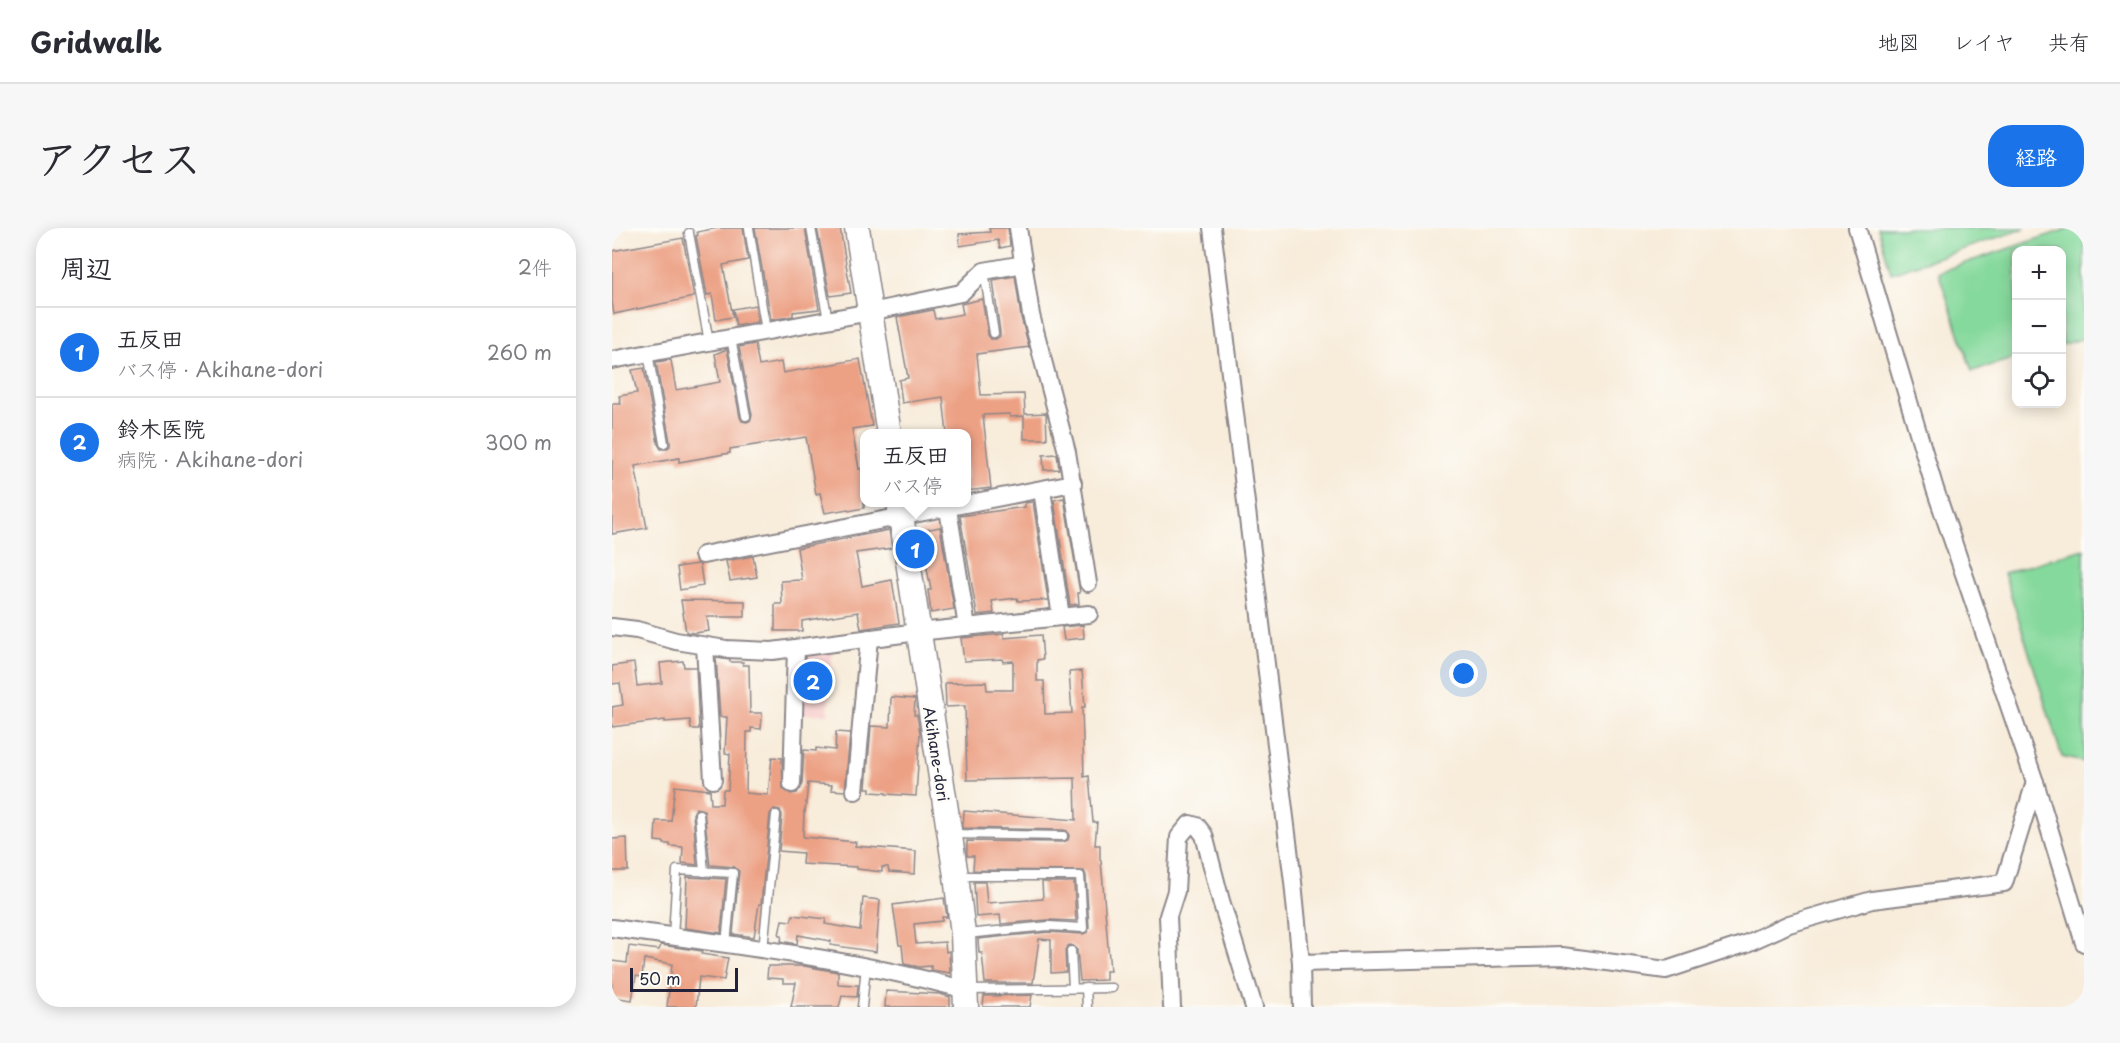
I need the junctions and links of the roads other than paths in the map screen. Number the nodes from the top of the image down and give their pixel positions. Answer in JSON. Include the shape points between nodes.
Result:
{"nodes":[{"id":1,"x":749,"y":228,"type":"edge"},
{"id":2,"x":811,"y":228,"type":"edge"},
{"id":3,"x":857,"y":228,"type":"edge"},
{"id":4,"x":1018,"y":228,"type":"edge"},
{"id":5,"x":1212,"y":228,"type":"edge"},
{"id":6,"x":1857,"y":228,"type":"edge"},
{"id":7,"x":689,"y":233,"type":"dead end"},
{"id":8,"x":1024,"y":264,"type":"junction"},
{"id":9,"x":984,"y":271,"type":"junction"},
{"id":10,"x":870,"y":312,"type":"junction"},
{"id":11,"x":828,"y":320,"type":"junction"},
{"id":12,"x":766,"y":332,"type":"junction"},
{"id":13,"x":993,"y":333,"type":"dead end"},
{"id":14,"x":731,"y":338,"type":"junction"},
{"id":15,"x":709,"y":342,"type":"junction"},
{"id":16,"x":648,"y":353,"type":"junction"},
{"id":17,"x":612,"y":360,"type":"edge"},
{"id":18,"x":746,"y":416,"type":"dead end"},
{"id":19,"x":888,"y":429,"type":"edge"},
{"id":20,"x":664,"y":443,"type":"dead end"},
{"id":21,"x":1073,"y":483,"type":"junction"},
{"id":22,"x":1042,"y":490,"type":"junction"},
{"id":23,"x":971,"y":504,"type":"edge"},
{"id":24,"x":953,"y":507,"type":"edge"},
{"id":25,"x":948,"y":508,"type":"junction"},
{"id":26,"x":900,"y":510,"type":"edge"},
{"id":27,"x":703,"y":555,"type":"dead end"},
{"id":28,"x":1088,"y":583,"type":"dead end"},
{"id":29,"x":1089,"y":614,"type":"dead end"},
{"id":30,"x":1060,"y":617,"type":"junction"},
{"id":31,"x":612,"y":627,"type":"edge"},
{"id":32,"x":967,"y":627,"type":"junction"},
{"id":33,"x":918,"y":632,"type":"junction"},
{"id":34,"x":870,"y":638,"type":"junction"},
{"id":35,"x":705,"y":646,"type":"junction"},
{"id":36,"x":796,"y":648,"type":"junction"},
{"id":37,"x":713,"y":780,"type":"dead end"},
{"id":38,"x":2035,"y":782,"type":"junction"},
{"id":39,"x":792,"y":784,"type":"dead end"},
{"id":40,"x":855,"y":791,"type":"dead end"},
{"id":41,"x":699,"y":814,"type":"dead end"},
{"id":42,"x":776,"y":815,"type":"dead end"},
{"id":43,"x":950,"y":834,"type":"junction"},
{"id":44,"x":1063,"y":836,"type":"dead end"},
{"id":45,"x":704,"y":872,"type":"junction"},
{"id":46,"x":956,"y":876,"type":"junction"},
{"id":47,"x":612,"y":928,"type":"edge"},
{"id":48,"x":963,"y":934,"type":"junction"},
{"id":49,"x":673,"y":937,"type":"junction"},
{"id":50,"x":2084,"y":943,"type":"edge"},
{"id":51,"x":726,"y":944,"type":"junction"},
{"id":52,"x":763,"y":950,"type":"junction"},
{"id":53,"x":1071,"y":951,"type":"dead end"},
{"id":54,"x":1301,"y":963,"type":"junction"},
{"id":55,"x":866,"y":966,"type":"junction"},
{"id":56,"x":1073,"y":988,"type":"junction"},
{"id":57,"x":1086,"y":988,"type":"junction"},
{"id":58,"x":1112,"y":988,"type":"dead end"},
{"id":59,"x":966,"y":998,"type":"edge"},
{"id":60,"x":862,"y":1007,"type":"edge"},
{"id":61,"x":1087,"y":1007,"type":"edge"},
{"id":62,"x":1172,"y":1007,"type":"edge"},
{"id":63,"x":1254,"y":1007,"type":"edge"},
{"id":64,"x":1302,"y":1007,"type":"edge"}],
"edges":[{"from":1,"to":12,"type":"lane"},
{"from":2,"to":11,"type":"lane"},
{"from":3,"to":10,"type":"street"},
{"from":4,"to":8,"type":"street"},
{"from":5,"to":54,"type":"street"},
{"from":6,"to":38,"type":"street","via":[[1935,489]]},
{"from":7,"to":15,"type":"lane"},
{"from":8,"to":9,"type":"street"},
{"from":8,"to":21,"type":"street","via":[[1031,315]]},
{"from":9,"to":10,"type":"street","via":[[961,293]]},
{"from":9,"to":13,"type":"lane"},
{"from":10,"to":11,"type":"street"},
{"from":10,"to":19,"type":"street"},
{"from":11,"to":12,"type":"street"},
{"from":12,"to":14,"type":"street"},
{"from":14,"to":15,"type":"street"},
{"from":14,"to":18,"type":"lane"},
{"from":15,"to":16,"type":"street"},
{"from":16,"to":17,"type":"street"},
{"from":16,"to":20,"type":"lane"},
{"from":21,"to":22,"type":"street"},
{"from":21,"to":28,"type":"street"},
{"from":22,"to":23,"type":"street"},
{"from":22,"to":30,"type":"street"},
{"from":24,"to":25,"type":"street"},
{"from":25,"to":26,"type":"street"},
{"from":25,"to":32,"type":"street"},
{"from":26,"to":27,"type":"street"},
{"from":26,"to":33,"type":"street","name":"Akihane-dori"},
{"from":29,"to":30,"type":"street"},
{"from":30,"to":32,"type":"street"},
{"from":31,"to":35,"type":"street"},
{"from":32,"to":33,"type":"street"},
{"from":33,"to":34,"type":"street"},
{"from":33,"to":43,"type":"street","name":"Akihane-dori"},
{"from":34,"to":36,"type":"street"},
{"from":34,"to":40,"type":"street"},
{"from":35,"to":36,"type":"street","via":[[772,651]]},
{"from":35,"to":37,"type":"street"},
{"from":36,"to":39,"type":"street"},
{"from":38,"to":50,"type":"street"},
{"from":38,"to":54,"type":"street","via":[[2004,883],[1872,900],[1789,924],[1745,944],[1666,970],[1562,956]]},
{"from":41,"to":45,"type":"lane"},
{"from":42,"to":52,"type":"lane"},
{"from":43,"to":44,"type":"lane"},
{"from":43,"to":46,"type":"street","name":"Akihane-dori"},
{"from":45,"to":49,"type":"lane","via":[[677,870]]},
{"from":45,"to":51,"type":"lane","via":[[733,873]]},
{"from":46,"to":48,"type":"street","name":"Akihane-dori"},
{"from":46,"to":48,"type":"lane","via":[[1080,876],[1083,928],[1049,926]]},
{"from":47,"to":49,"type":"street"},
{"from":48,"to":59,"type":"street","name":"Akihane-dori"},
{"from":49,"to":51,"type":"street"},
{"from":51,"to":52,"type":"street"},
{"from":52,"to":55,"type":"street"},
{"from":53,"to":56,"type":"lane"},
{"from":54,"to":64,"type":"street"},
{"from":55,"to":59,"type":"street","via":[[917,976]]},
{"from":55,"to":60,"type":"lane"},
{"from":56,"to":57,"type":"lane"},
{"from":56,"to":59,"type":"lane"},
{"from":57,"to":58,"type":"lane"},
{"from":57,"to":61,"type":"lane"},
{"from":62,"to":63,"type":"street","via":[[1168,916],[1176,891],[1179,837],[1190,824],[1204,835]]}]}
